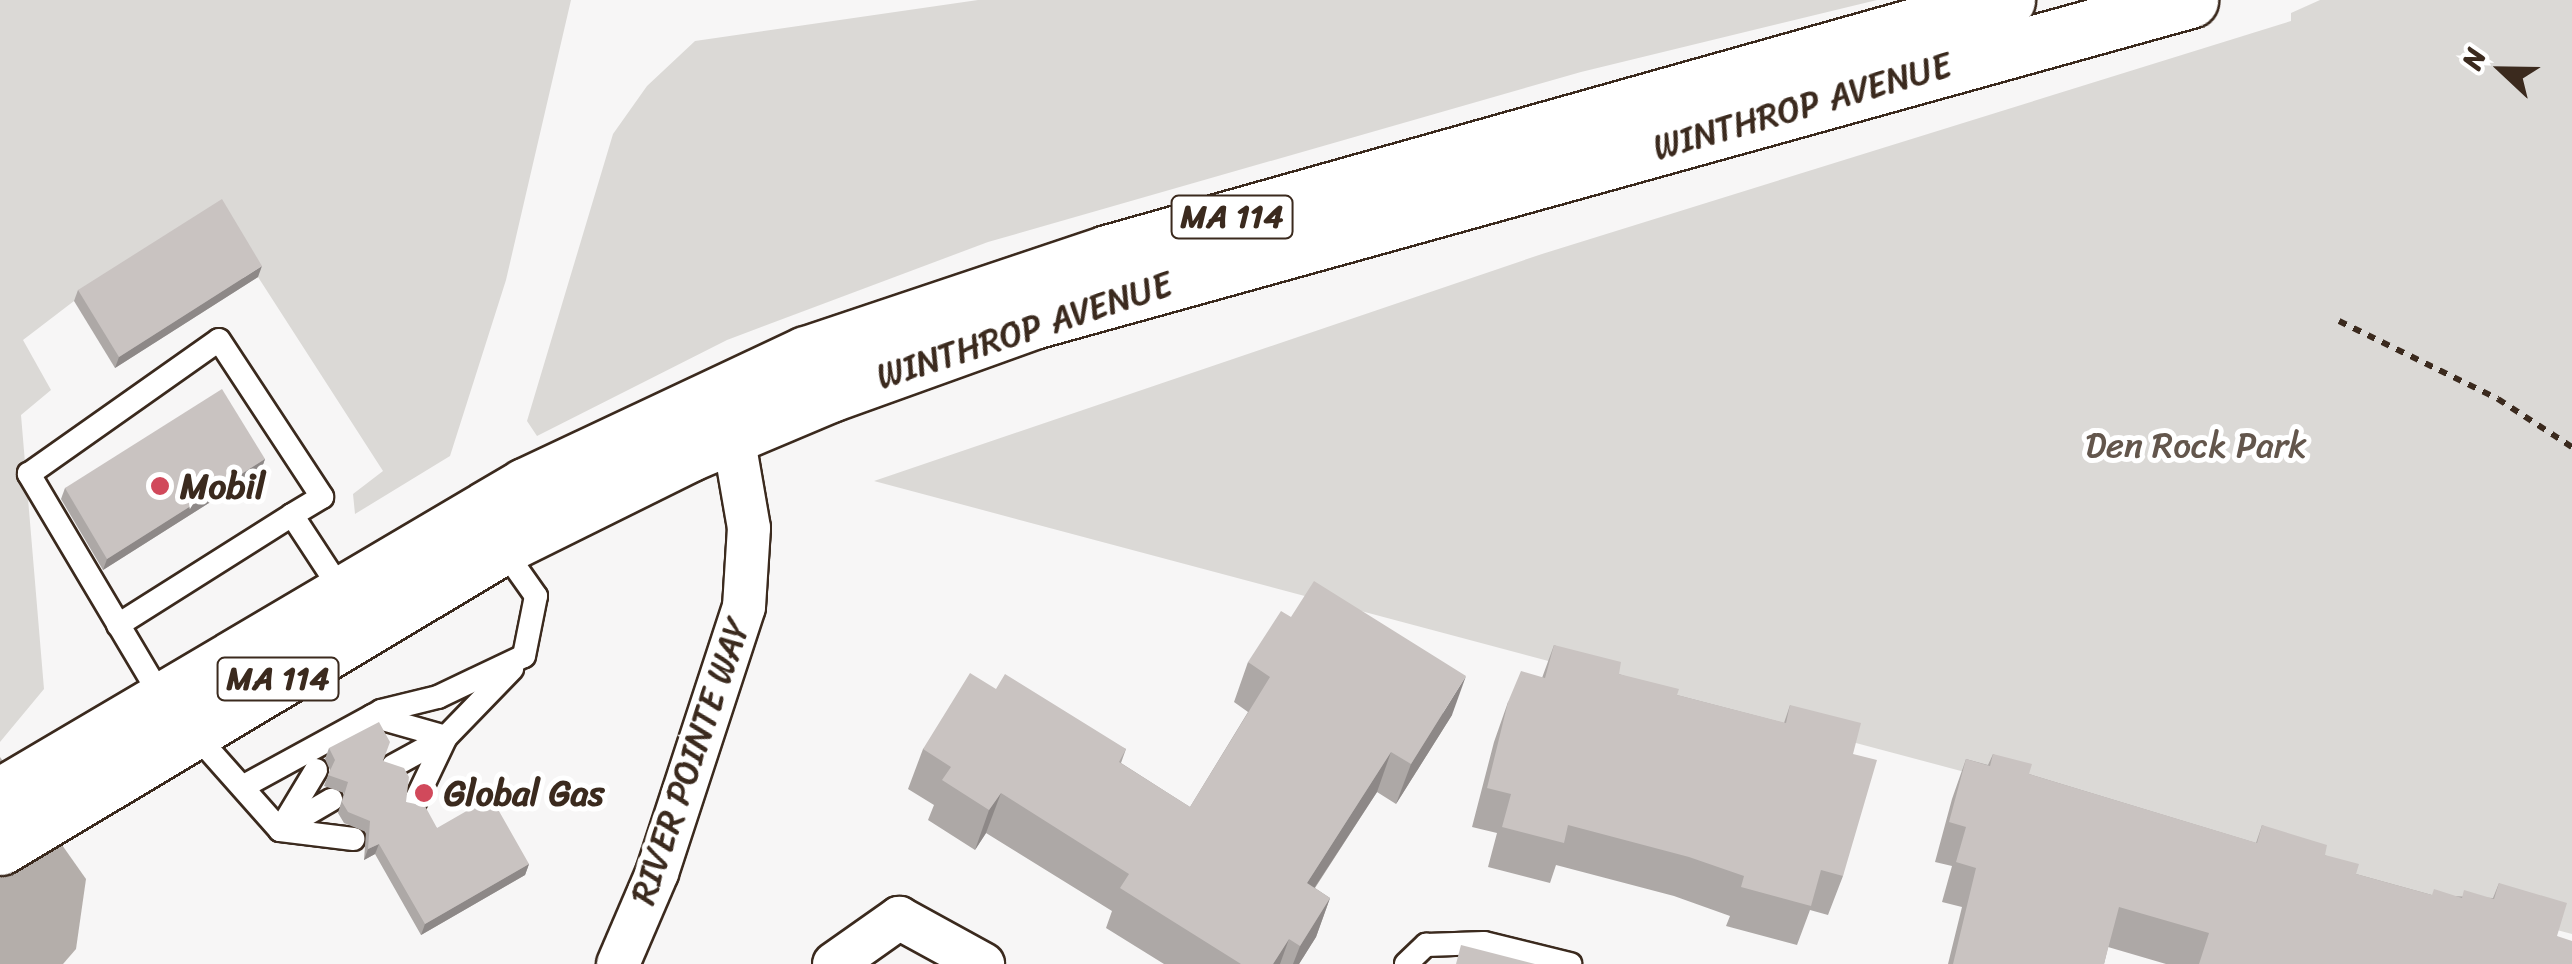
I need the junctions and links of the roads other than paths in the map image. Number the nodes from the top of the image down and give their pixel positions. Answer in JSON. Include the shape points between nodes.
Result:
{"nodes":[{"id":1,"x":2007,"y":0,"type":"edge"},
{"id":2,"x":2190,"y":0,"type":"edge"},
{"id":3,"x":726,"y":413,"type":"junction"},
{"id":4,"x":292,"y":515,"type":"junction"},
{"id":5,"x":493,"y":528,"type":"junction"},
{"id":6,"x":351,"y":609,"type":"junction"},
{"id":7,"x":118,"y":625,"type":"junction"},
{"id":8,"x":524,"y":656,"type":"junction"},
{"id":9,"x":176,"y":714,"type":"junction"},
{"id":10,"x":376,"y":727,"type":"junction"},
{"id":11,"x":446,"y":736,"type":"junction"},
{"id":12,"x":394,"y":766,"type":"edge"},
{"id":13,"x":316,"y":770,"type":"dead end"},
{"id":14,"x":246,"y":785,"type":"junction"},
{"id":15,"x":30,"y":794,"type":"edge"},
{"id":16,"x":332,"y":800,"type":"dead end"},
{"id":17,"x":414,"y":804,"type":"edge"},
{"id":18,"x":280,"y":830,"type":"junction"},
{"id":19,"x":353,"y":839,"type":"dead end"},
{"id":20,"x":0,"y":846,"type":"edge"},
{"id":21,"x":618,"y":964,"type":"edge"},
{"id":22,"x":834,"y":964,"type":"edge"},
{"id":23,"x":983,"y":964,"type":"edge"},
{"id":24,"x":1406,"y":964,"type":"edge"},
{"id":25,"x":1570,"y":964,"type":"edge"}],
"edges":[{"from":1,"to":3,"type":"highway","name":"WINTHROP AVENUE","number":"MA 114","via":[[1090,258],[904,318]]},
{"from":2,"to":3,"type":"highway","name":"WINTHROP AVENUE","number":"MA 114","via":[[1033,321]]},
{"from":3,"to":5,"type":"highway","name":"WINTHROP AVENUE","number":"MA 114"},
{"from":3,"to":21,"type":"street","name":"RIVER POINTE WAY","via":[[749,528],[744,608],[657,874]]},
{"from":4,"to":6,"type":"lane"},
{"from":4,"to":7,"type":"lane"},
{"from":4,"to":7,"type":"lane","via":[[322,497],[219,340],[29,474]]},
{"from":5,"to":6,"type":"highway","name":"WINTHROP AVENUE","number":"MA 114"},
{"from":5,"to":8,"type":"lane","via":[[536,596]]},
{"from":6,"to":9,"type":"highway","name":"WINTHROP AVENUE","number":"MA 114"},
{"from":7,"to":9,"type":"lane"},
{"from":8,"to":10,"type":"lane"},
{"from":8,"to":11,"type":"lane"},
{"from":9,"to":14,"type":"lane"},
{"from":9,"to":15,"type":"highway","name":"WINTHROP AVENUE","number":"MA 114"},
{"from":10,"to":11,"type":"lane","via":[[409,726]]},
{"from":10,"to":14,"type":"lane"},
{"from":11,"to":12,"type":"lane"},
{"from":11,"to":17,"type":"lane"},
{"from":13,"to":18,"type":"lane"},
{"from":14,"to":18,"type":"lane"},
{"from":15,"to":20,"type":"highway","name":"WINTHROP AVENUE","number":"MA 114"},
{"from":16,"to":18,"type":"lane"},
{"from":18,"to":19,"type":"lane"},
{"from":22,"to":23,"type":"street","via":[[899,918]]},
{"from":24,"to":25,"type":"lane","via":[[1426,945],[1484,944]]}]}
